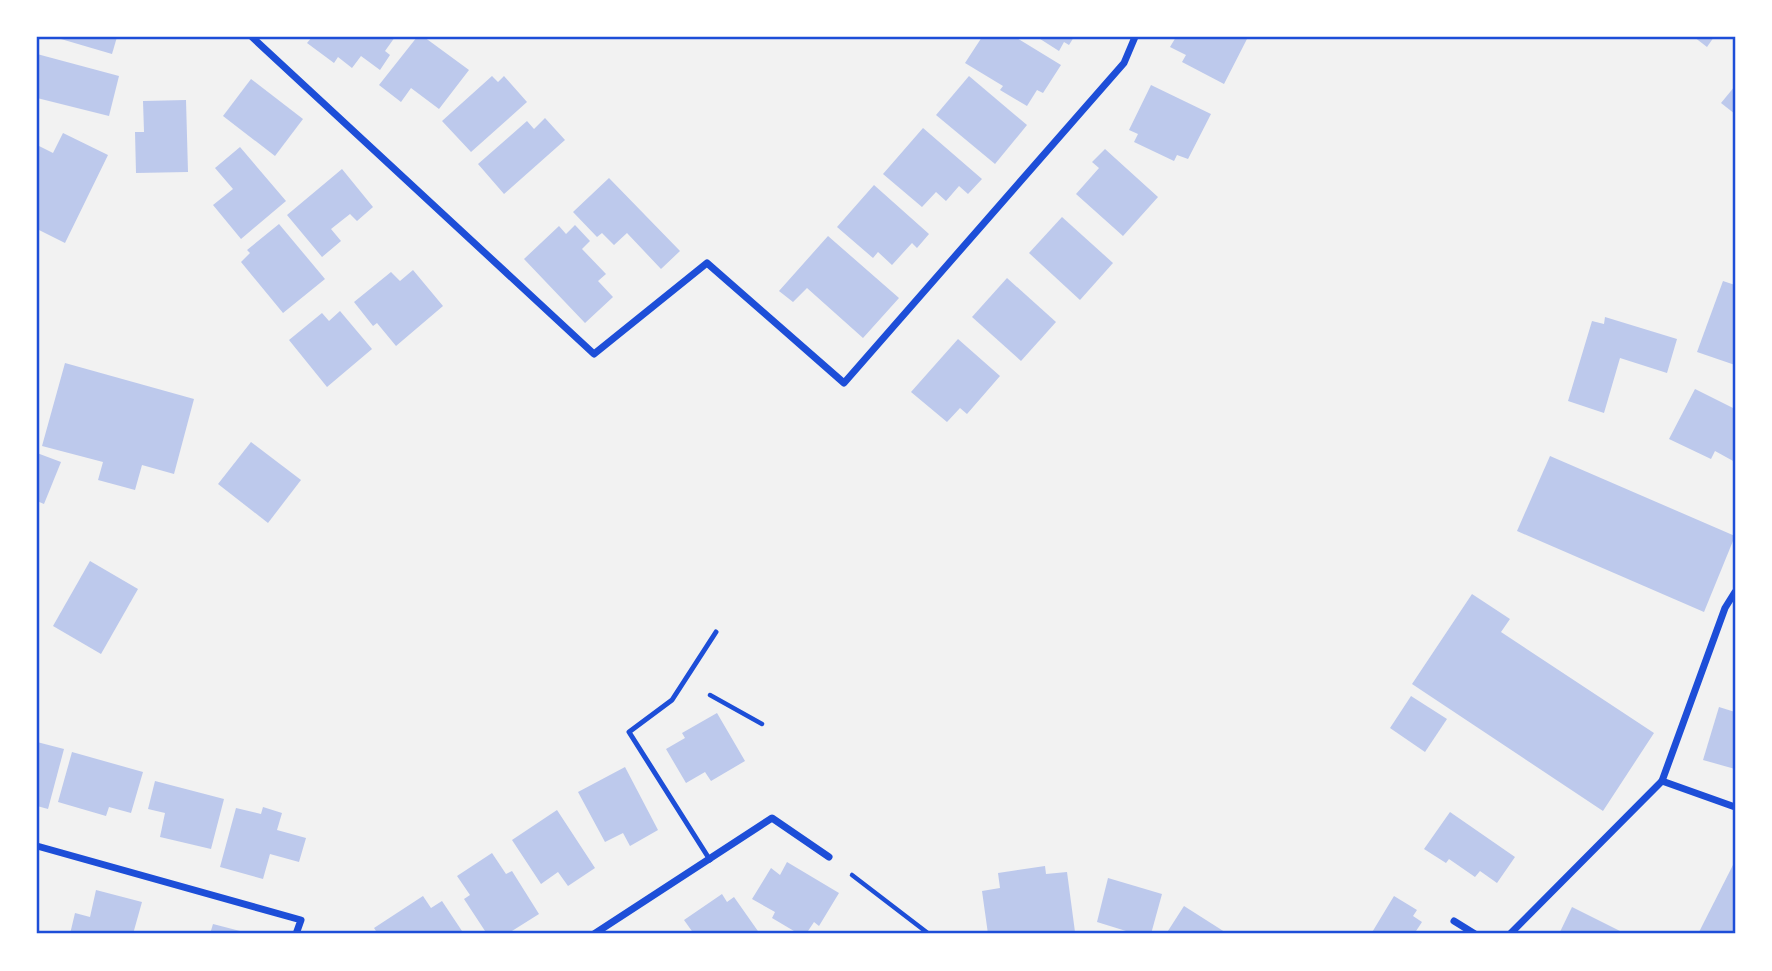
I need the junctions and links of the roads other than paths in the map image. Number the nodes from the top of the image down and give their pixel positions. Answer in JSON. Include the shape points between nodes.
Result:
{"nodes":[{"id":1,"x":252,"y":37,"type":"edge"},
{"id":2,"x":1135,"y":37,"type":"edge"},
{"id":3,"x":1735,"y":592,"type":"edge"},
{"id":4,"x":716,"y":632,"type":"dead end"},
{"id":5,"x":1662,"y":781,"type":"junction"},
{"id":6,"x":1735,"y":807,"type":"edge"},
{"id":7,"x":37,"y":846,"type":"edge"},
{"id":8,"x":829,"y":858,"type":"dead end"},
{"id":9,"x":710,"y":860,"type":"junction"},
{"id":10,"x":1454,"y":921,"type":"dead end"},
{"id":11,"x":296,"y":934,"type":"edge"},
{"id":12,"x":594,"y":934,"type":"edge"},
{"id":13,"x":1475,"y":934,"type":"edge"},
{"id":14,"x":1510,"y":934,"type":"edge"}],
"edges":[{"from":1,"to":2,"type":"street","via":[[594,354],[707,263],[844,383],[1124,62]]},
{"from":3,"to":5,"type":"street","via":[[1725,608]]},
{"from":4,"to":9,"type":"lane","via":[[672,700],[629,732]]},
{"from":5,"to":6,"type":"street"},
{"from":5,"to":14,"type":"street"},
{"from":7,"to":11,"type":"street","via":[[301,920]]},
{"from":8,"to":9,"type":"street","via":[[772,818]]},
{"from":9,"to":12,"type":"street"},
{"from":10,"to":13,"type":"street"}]}
